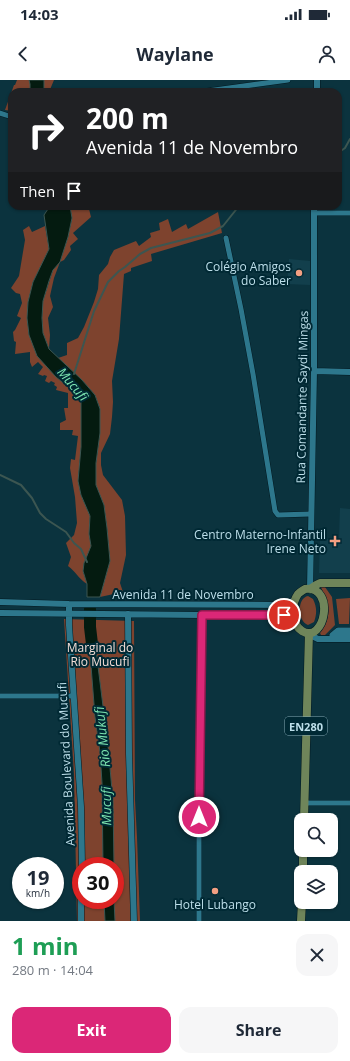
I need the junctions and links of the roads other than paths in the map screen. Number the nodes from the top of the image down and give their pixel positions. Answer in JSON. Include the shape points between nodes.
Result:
{"nodes":[{"id":1,"x":288,"y":80,"type":"edge"},
{"id":2,"x":251,"y":82,"type":"edge"},
{"id":3,"x":220,"y":88,"type":"edge"},
{"id":4,"x":314,"y":210,"type":"edge"},
{"id":5,"x":323,"y":210,"type":"edge"},
{"id":6,"x":350,"y":213,"type":"edge"},
{"id":7,"x":226,"y":238,"type":"dead end"},
{"id":8,"x":314,"y":371,"type":"junction"},
{"id":9,"x":350,"y":372,"type":"edge"},
{"id":10,"x":311,"y":514,"type":"junction"},
{"id":11,"x":350,"y":583,"type":"edge"},
{"id":12,"x":310,"y":588,"type":"junction"},
{"id":13,"x":296,"y":598,"type":"junction"},
{"id":14,"x":0,"y":602,"type":"edge"},
{"id":15,"x":69,"y":604,"type":"junction"},
{"id":16,"x":0,"y":612,"type":"edge"},
{"id":17,"x":68,"y":614,"type":"junction"},
{"id":18,"x":128,"y":614,"type":"junction"},
{"id":19,"x":202,"y":615,"type":"junction"},
{"id":20,"x":296,"y":623,"type":"junction"},
{"id":21,"x":350,"y":630,"type":"edge"},
{"id":22,"x":309,"y":633,"type":"junction"},
{"id":23,"x":350,"y":635,"type":"edge"},
{"id":24,"x":350,"y":639,"type":"edge"},
{"id":25,"x":0,"y":696,"type":"edge"},
{"id":26,"x":73,"y":696,"type":"junction"},
{"id":27,"x":304,"y":803,"type":"junction"},
{"id":28,"x":350,"y":804,"type":"edge"},
{"id":29,"x":304,"y":813,"type":"edge"},
{"id":30,"x":82,"y":857,"type":"edge"},
{"id":31,"x":81,"y":909,"type":"edge"},
{"id":32,"x":302,"y":909,"type":"edge"},
{"id":33,"x":81,"y":921,"type":"edge"},
{"id":34,"x":134,"y":921,"type":"edge"},
{"id":35,"x":199,"y":921,"type":"edge"},
{"id":36,"x":301,"y":921,"type":"edge"}],
"edges":[{"from":1,"to":2,"type":"street"},
{"from":2,"to":3,"type":"street"},
{"from":4,"to":8,"type":"street","name":"Rua Comandante Saydi Mingas"},
{"from":5,"to":6,"type":"street"},
{"from":7,"to":10,"type":"street","via":[[243,316],[275,511],[278,515]]},
{"from":8,"to":9,"type":"street"},
{"from":8,"to":10,"type":"street","name":"Rua Comandante Saydi Mingas"},
{"from":10,"to":12,"type":"street","name":"Rua Comandante Saydi Mingas"},
{"from":11,"to":12,"type":"main road","via":[[320,583]]},
{"from":12,"to":13,"type":"main road","via":[[301,591]]},
{"from":12,"to":22,"type":"main road","via":[[320,594],[324,611],[320,626]]},
{"from":13,"to":15,"type":"street","name":"Avenida 11 de Novembro","via":[[283,605]]},
{"from":13,"to":20,"type":"main road","via":[[293,610]]},
{"from":14,"to":15,"type":"street","name":"Avenida 11 de Novembro"},
{"from":15,"to":17,"type":"street"},
{"from":16,"to":17,"type":"street","name":"Avenida 11 de Novembro"},
{"from":17,"to":18,"type":"street","name":"Avenida 11 de Novembro"},
{"from":17,"to":26,"type":"street","name":"Avenida Boulevard do Mucufi"},
{"from":18,"to":19,"type":"street","name":"Avenida 11 de Novembro"},
{"from":18,"to":34,"type":"street"},
{"from":19,"to":20,"type":"street","name":"Avenida 11 de Novembro","via":[[284,615]]},
{"from":19,"to":35,"type":"street"},
{"from":20,"to":22,"type":"main road","via":[[301,630]]},
{"from":21,"to":23,"type":"street","via":[[338,630],[332,635]]},
{"from":22,"to":24,"type":"street","via":[[318,639]]},
{"from":22,"to":27,"type":"main road","number":"EN280"},
{"from":25,"to":26,"type":"street"},
{"from":26,"to":30,"type":"street","name":"Avenida Boulevard do Mucufi"},
{"from":27,"to":28,"type":"street"},
{"from":27,"to":29,"type":"main road","number":"EN280"},
{"from":31,"to":33,"type":"street"},
{"from":32,"to":36,"type":"main road"}]}
